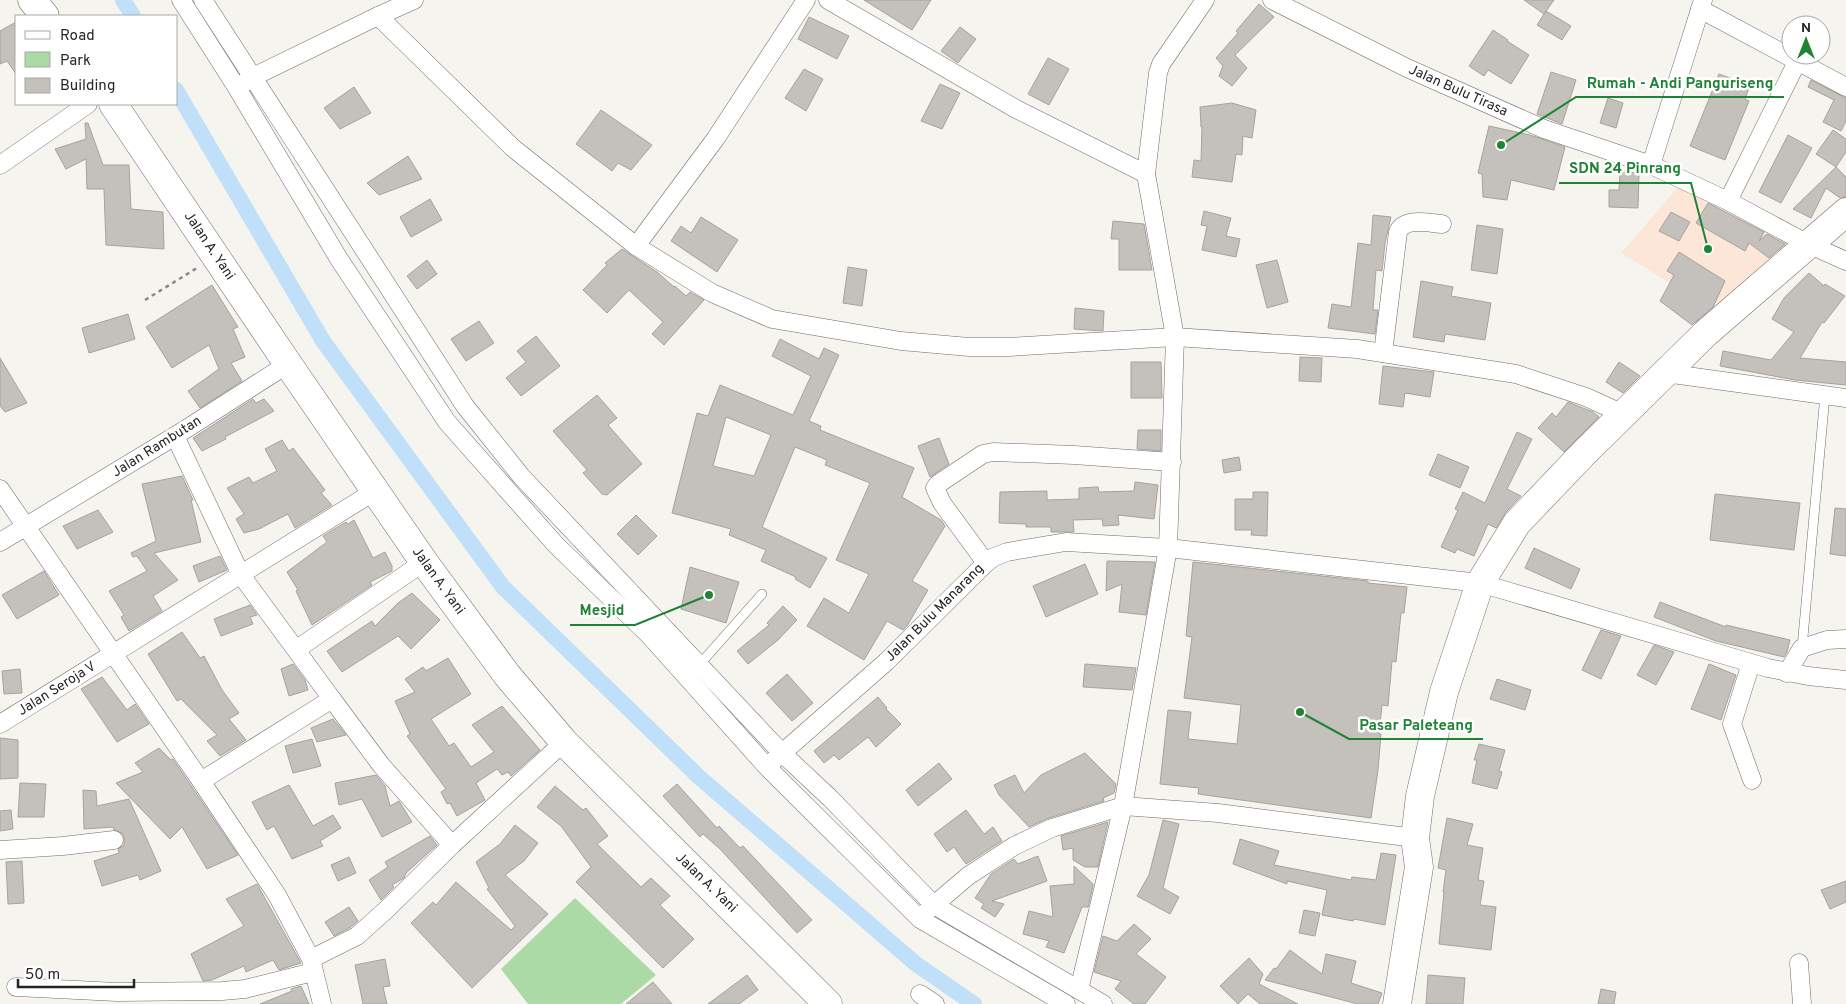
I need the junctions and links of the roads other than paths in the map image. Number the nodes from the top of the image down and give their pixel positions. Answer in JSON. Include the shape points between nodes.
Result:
{"nodes":[{"id":1,"x":32,"y":0,"type":"edge"},
{"id":2,"x":181,"y":0,"type":"edge"},
{"id":3,"x":204,"y":0,"type":"edge"},
{"id":4,"x":414,"y":0,"type":"edge"},
{"id":5,"x":806,"y":0,"type":"edge"},
{"id":6,"x":828,"y":0,"type":"edge"},
{"id":7,"x":1205,"y":0,"type":"edge"},
{"id":8,"x":1272,"y":0,"type":"edge"},
{"id":9,"x":1702,"y":2,"type":"edge"},
{"id":10,"x":44,"y":15,"type":"edge"},
{"id":11,"x":378,"y":16,"type":"junction"},
{"id":12,"x":1781,"y":52,"type":"edge"},
{"id":13,"x":1796,"y":65,"type":"edge"},
{"id":14,"x":1803,"y":65,"type":"edge"},
{"id":15,"x":253,"y":77,"type":"junction"},
{"id":16,"x":1846,"y":87,"type":"edge"},
{"id":17,"x":237,"y":88,"type":"junction"},
{"id":18,"x":87,"y":105,"type":"edge"},
{"id":19,"x":114,"y":105,"type":"edge"},
{"id":20,"x":0,"y":165,"type":"edge"},
{"id":21,"x":1651,"y":165,"type":"junction"},
{"id":22,"x":1146,"y":174,"type":"junction"},
{"id":23,"x":1728,"y":201,"type":"junction"},
{"id":24,"x":1846,"y":212,"type":"edge"},
{"id":25,"x":1442,"y":224,"type":"dead end"},
{"id":26,"x":1808,"y":244,"type":"junction"},
{"id":27,"x":636,"y":246,"type":"junction"},
{"id":28,"x":1846,"y":261,"type":"edge"},
{"id":29,"x":1175,"y":337,"type":"junction"},
{"id":30,"x":1383,"y":353,"type":"junction"},
{"id":31,"x":288,"y":364,"type":"junction"},
{"id":32,"x":1665,"y":373,"type":"junction"},
{"id":33,"x":1825,"y":395,"type":"junction"},
{"id":34,"x":1846,"y":398,"type":"edge"},
{"id":35,"x":1623,"y":414,"type":"junction"},
{"id":36,"x":175,"y":436,"type":"junction"},
{"id":37,"x":1172,"y":462,"type":"junction"},
{"id":38,"x":521,"y":476,"type":"junction"},
{"id":39,"x":507,"y":488,"type":"junction"},
{"id":40,"x":0,"y":489,"type":"edge"},
{"id":41,"x":375,"y":491,"type":"junction"},
{"id":42,"x":25,"y":528,"type":"junction"},
{"id":43,"x":0,"y":542,"type":"edge"},
{"id":44,"x":1168,"y":548,"type":"junction"},
{"id":45,"x":424,"y":562,"type":"junction"},
{"id":46,"x":986,"y":563,"type":"junction"},
{"id":47,"x":241,"y":575,"type":"junction"},
{"id":48,"x":1480,"y":583,"type":"junction"},
{"id":49,"x":762,"y":594,"type":"dead end"},
{"id":50,"x":1846,"y":639,"type":"edge"},
{"id":51,"x":1802,"y":648,"type":"junction"},
{"id":52,"x":297,"y":649,"type":"junction"},
{"id":53,"x":113,"y":654,"type":"junction"},
{"id":54,"x":1751,"y":663,"type":"junction"},
{"id":55,"x":702,"y":667,"type":"junction"},
{"id":56,"x":1787,"y":673,"type":"junction"},
{"id":57,"x":1846,"y":680,"type":"edge"},
{"id":58,"x":692,"y":682,"type":"junction"},
{"id":59,"x":332,"y":699,"type":"junction"},
{"id":60,"x":0,"y":724,"type":"edge"},
{"id":61,"x":564,"y":742,"type":"junction"},
{"id":62,"x":782,"y":753,"type":"junction"},
{"id":63,"x":767,"y":767,"type":"junction"},
{"id":64,"x":1752,"y":780,"type":"dead end"},
{"id":65,"x":201,"y":781,"type":"junction"},
{"id":66,"x":1123,"y":806,"type":"junction"},
{"id":67,"x":1414,"y":838,"type":"junction"},
{"id":68,"x":114,"y":840,"type":"dead end"},
{"id":69,"x":452,"y":845,"type":"junction"},
{"id":70,"x":0,"y":850,"type":"edge"},
{"id":71,"x":934,"y":905,"type":"junction"},
{"id":72,"x":920,"y":919,"type":"junction"},
{"id":73,"x":1799,"y":963,"type":"dead end"},
{"id":74,"x":312,"y":965,"type":"junction"},
{"id":75,"x":16,"y":987,"type":"dead end"},
{"id":76,"x":1079,"y":990,"type":"junction"},
{"id":77,"x":920,"y":994,"type":"dead end"},
{"id":78,"x":322,"y":1004,"type":"edge"},
{"id":79,"x":828,"y":1004,"type":"edge"},
{"id":80,"x":934,"y":1004,"type":"edge"},
{"id":81,"x":1066,"y":1004,"type":"edge"},
{"id":82,"x":1103,"y":1004,"type":"edge"},
{"id":83,"x":1398,"y":1004,"type":"edge"},
{"id":84,"x":1802,"y":1004,"type":"edge"}],
"edges":[{"from":1,"to":10,"type":"main road"},
{"from":2,"to":17,"type":"street"},
{"from":3,"to":15,"type":"street"},
{"from":4,"to":11,"type":"street"},
{"from":5,"to":27,"type":"street","via":[[716,138]]},
{"from":6,"to":22,"type":"street","via":[[1016,109]]},
{"from":7,"to":22,"type":"street","via":[[1158,72]]},
{"from":8,"to":21,"type":"street","name":"Jalan Bulu Tirasa","via":[[1379,56],[1544,129]]},
{"from":9,"to":12,"type":"street"},
{"from":9,"to":21,"type":"street"},
{"from":11,"to":15,"type":"street"},
{"from":11,"to":27,"type":"street","via":[[506,142]]},
{"from":13,"to":23,"type":"street"},
{"from":14,"to":16,"type":"street"},
{"from":15,"to":17,"type":"street"},
{"from":15,"to":38,"type":"street","via":[[465,406]]},
{"from":17,"to":39,"type":"street","via":[[339,259],[447,422]]},
{"from":18,"to":20,"type":"street"},
{"from":19,"to":31,"type":"main road","name":"Jalan A. Yani"},
{"from":21,"to":23,"type":"street","name":"Jalan Bulu Tirasa"},
{"from":22,"to":29,"type":"street"},
{"from":23,"to":26,"type":"street","name":"Jalan Bulu Tirasa"},
{"from":24,"to":26,"type":"main road"},
{"from":25,"to":30,"type":"street","via":[[1406,222],[1400,226]]},
{"from":26,"to":28,"type":"street","name":"Jalan Bulu Tirasa"},
{"from":26,"to":32,"type":"main road"},
{"from":27,"to":29,"type":"street","via":[[712,293],[772,319],[902,342],[1009,347]]},
{"from":29,"to":30,"type":"street"},
{"from":29,"to":37,"type":"street"},
{"from":30,"to":35,"type":"street","via":[[1516,374]]},
{"from":31,"to":36,"type":"street","name":"Jalan Rambutan"},
{"from":31,"to":41,"type":"main road","name":"Jalan A. Yani"},
{"from":32,"to":33,"type":"street"},
{"from":32,"to":35,"type":"main road"},
{"from":33,"to":34,"type":"street"},
{"from":33,"to":51,"type":"lane"},
{"from":35,"to":48,"type":"main road","via":[[1518,523]]},
{"from":36,"to":42,"type":"street","name":"Jalan Rambutan"},
{"from":36,"to":47,"type":"street"},
{"from":37,"to":44,"type":"street"},
{"from":37,"to":46,"type":"street","via":[[1074,455],[983,454],[935,488],[942,503]]},
{"from":38,"to":39,"type":"street"},
{"from":38,"to":55,"type":"street"},
{"from":39,"to":58,"type":"street","via":[[556,545],[649,635]]},
{"from":40,"to":42,"type":"street"},
{"from":41,"to":45,"type":"main road","name":"Jalan A. Yani"},
{"from":41,"to":47,"type":"street","name":"Jalan Seroja V"},
{"from":42,"to":43,"type":"street","name":"Jalan Rambutan"},
{"from":42,"to":53,"type":"street"},
{"from":44,"to":46,"type":"street","name":"Jalan Bulu Manarang","via":[[1066,542],[1007,552]]},
{"from":44,"to":48,"type":"street","name":"Jalan Bulu Manarang"},
{"from":44,"to":66,"type":"street"},
{"from":45,"to":52,"type":"street"},
{"from":45,"to":61,"type":"main road","name":"Jalan A. Yani","via":[[507,675]]},
{"from":46,"to":62,"type":"street","name":"Jalan Bulu Manarang","via":[[886,662]]},
{"from":47,"to":52,"type":"street"},
{"from":47,"to":53,"type":"street","name":"Jalan Seroja V"},
{"from":48,"to":54,"type":"street","name":"Jalan Bulu Manarang"},
{"from":48,"to":67,"type":"main road","via":[[1444,692],[1420,796]]},
{"from":49,"to":55,"type":"lane"},
{"from":50,"to":51,"type":"street","via":[[1827,640]]},
{"from":51,"to":56,"type":"street"},
{"from":52,"to":59,"type":"street"},
{"from":53,"to":60,"type":"street","name":"Jalan Seroja V"},
{"from":53,"to":65,"type":"street"},
{"from":54,"to":56,"type":"street","name":"Jalan Bulu Manarang"},
{"from":54,"to":64,"type":"street","via":[[1732,724]]},
{"from":55,"to":58,"type":"street"},
{"from":55,"to":62,"type":"street"},
{"from":56,"to":57,"type":"street","name":"Jalan Bulu Manarang"},
{"from":58,"to":63,"type":"street"},
{"from":59,"to":65,"type":"street"},
{"from":59,"to":69,"type":"street","via":[[381,765]]},
{"from":61,"to":69,"type":"street"},
{"from":61,"to":79,"type":"main road","name":"Jalan A. Yani"},
{"from":62,"to":63,"type":"street","name":"Jalan Bulu Manarang"},
{"from":62,"to":71,"type":"street"},
{"from":63,"to":72,"type":"street"},
{"from":65,"to":74,"type":"street","via":[[277,895]]},
{"from":66,"to":67,"type":"street","via":[[1218,812]]},
{"from":66,"to":71,"type":"street","via":[[1052,828],[1014,846],[977,869]]},
{"from":66,"to":76,"type":"street"},
{"from":67,"to":83,"type":"main road","via":[[1419,867]]},
{"from":68,"to":70,"type":"street"},
{"from":69,"to":74,"type":"street","via":[[357,936]]},
{"from":71,"to":72,"type":"street"},
{"from":71,"to":76,"type":"street"},
{"from":72,"to":81,"type":"street"},
{"from":73,"to":84,"type":"street"},
{"from":74,"to":75,"type":"street","via":[[245,988],[222,991],[117,992]]},
{"from":74,"to":78,"type":"street"},
{"from":76,"to":82,"type":"street"},
{"from":77,"to":80,"type":"street"}]}
